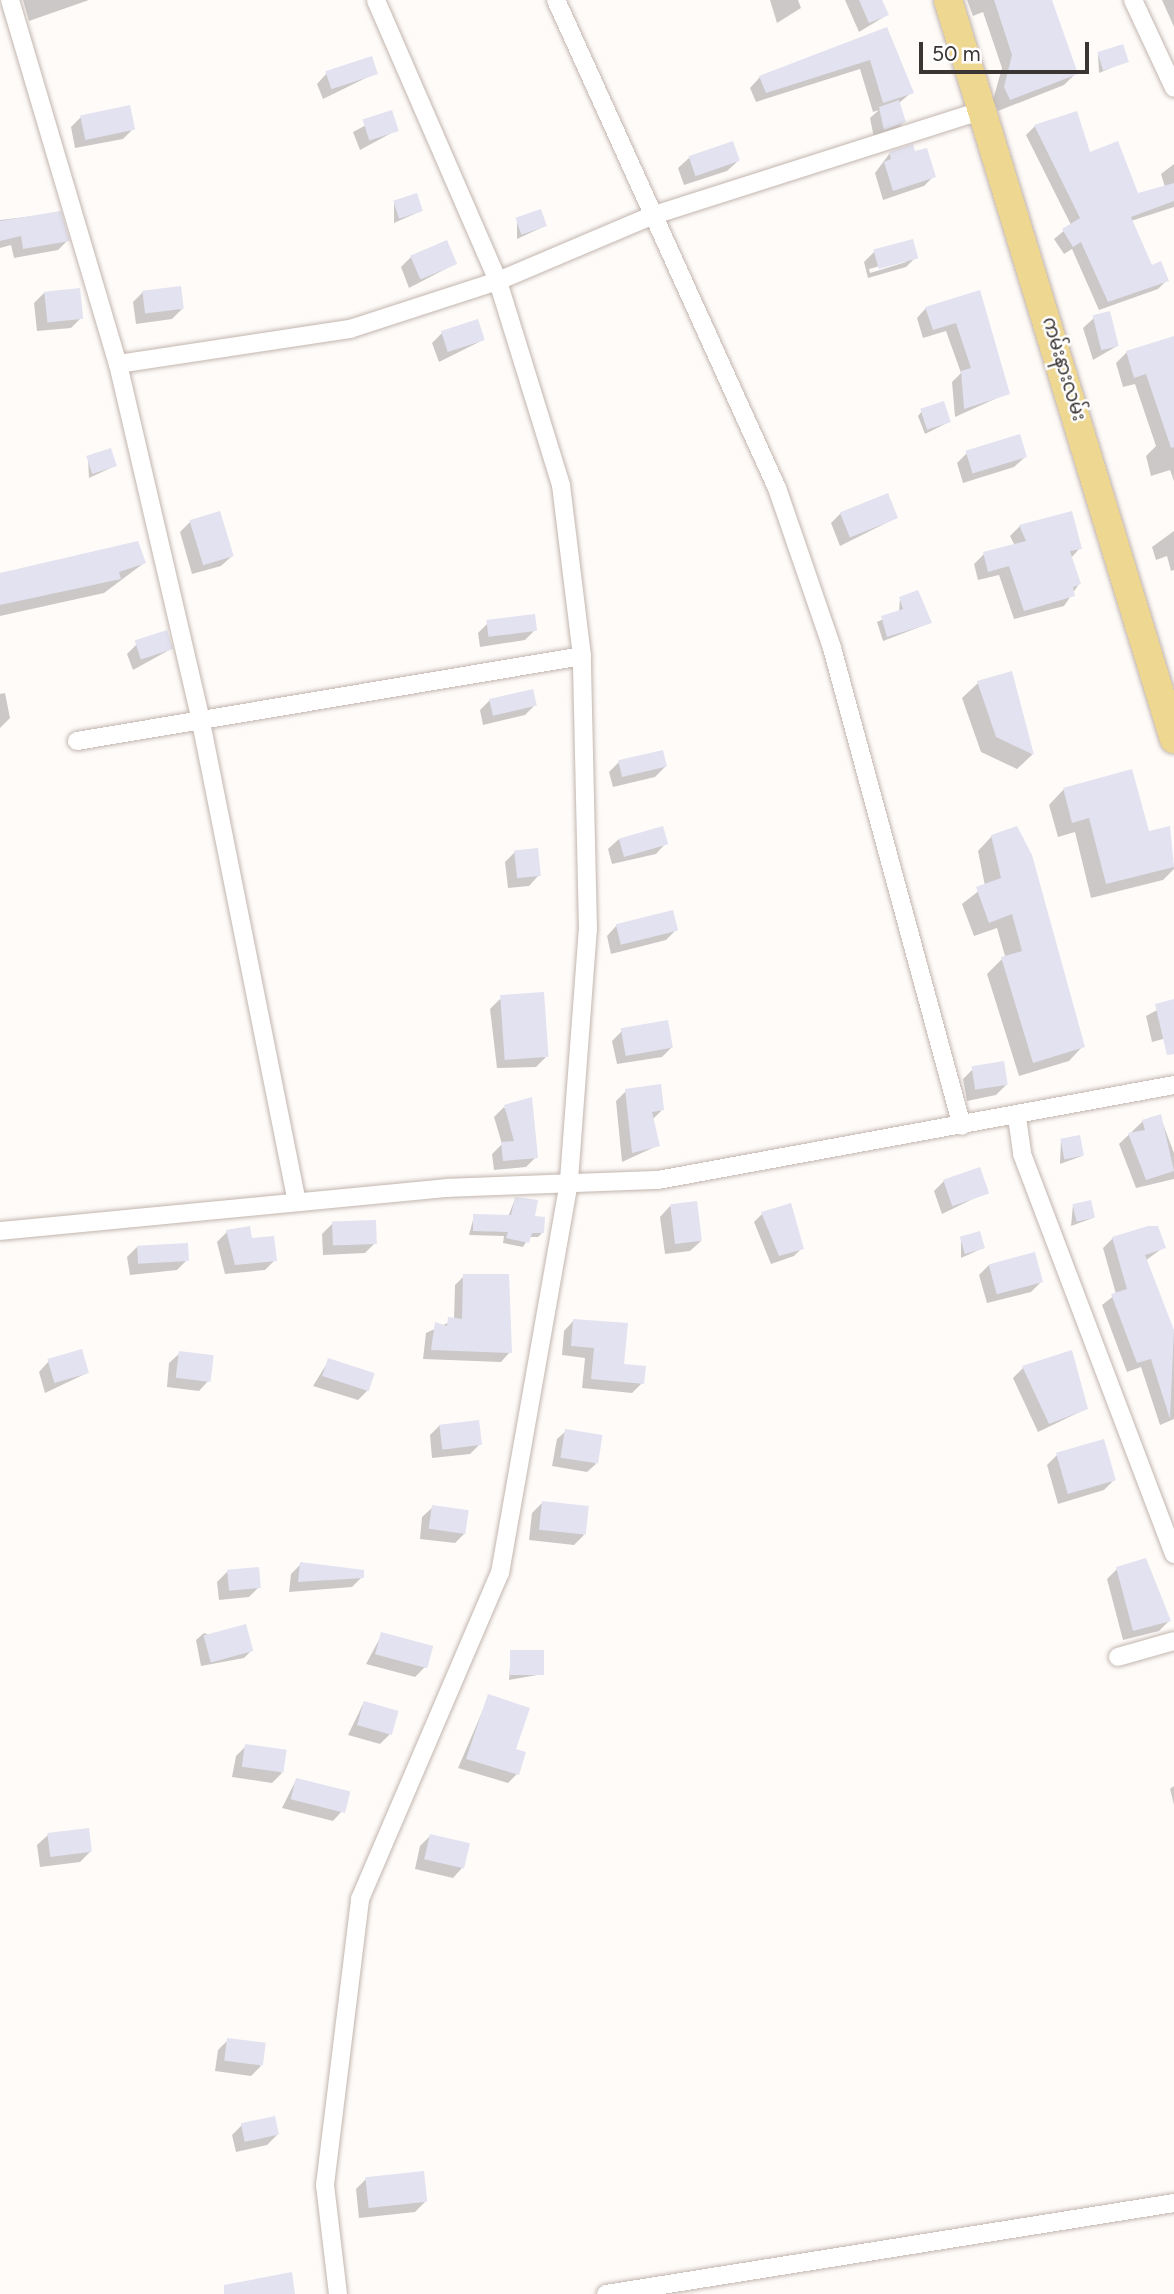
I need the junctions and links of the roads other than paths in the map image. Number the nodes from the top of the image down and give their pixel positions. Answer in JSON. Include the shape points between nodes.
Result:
{"nodes":[{"id":1,"x":10,"y":0,"type":"edge"},
{"id":2,"x":376,"y":0,"type":"edge"},
{"id":3,"x":556,"y":0,"type":"edge"},
{"id":4,"x":948,"y":0,"type":"edge"},
{"id":5,"x":1133,"y":0,"type":"edge"},
{"id":6,"x":1174,"y":88,"type":"edge"},
{"id":7,"x":986,"y":109,"type":"junction"},
{"id":8,"x":651,"y":216,"type":"junction"},
{"id":9,"x":498,"y":281,"type":"junction"},
{"id":10,"x":118,"y":364,"type":"junction"},
{"id":11,"x":582,"y":656,"type":"junction"},
{"id":12,"x":200,"y":717,"type":"junction"},
{"id":13,"x":1174,"y":739,"type":"edge"},
{"id":14,"x":77,"y":741,"type":"dead end"},
{"id":15,"x":1174,"y":1085,"type":"edge"},
{"id":16,"x":1017,"y":1116,"type":"junction"},
{"id":17,"x":962,"y":1126,"type":"junction"},
{"id":18,"x":569,"y":1180,"type":"junction"},
{"id":19,"x":297,"y":1201,"type":"junction"},
{"id":20,"x":0,"y":1231,"type":"edge"},
{"id":21,"x":1174,"y":1554,"type":"edge"},
{"id":22,"x":1174,"y":1641,"type":"edge"},
{"id":23,"x":1118,"y":1657,"type":"dead end"},
{"id":24,"x":1174,"y":2203,"type":"edge"},
{"id":25,"x":338,"y":2294,"type":"edge"},
{"id":26,"x":606,"y":2294,"type":"edge"}],
"edges":[{"from":1,"to":10,"type":"street"},
{"from":2,"to":9,"type":"street"},
{"from":3,"to":8,"type":"street"},
{"from":4,"to":7,"type":"main road","name":"ကမ်းနားလမ်း"},
{"from":5,"to":6,"type":"street"},
{"from":7,"to":8,"type":"street"},
{"from":7,"to":13,"type":"main road","name":"ကမ်းနားလမ်း"},
{"from":8,"to":9,"type":"street"},
{"from":8,"to":17,"type":"street","via":[[777,488],[832,648]]},
{"from":9,"to":10,"type":"street","via":[[350,330]]},
{"from":9,"to":11,"type":"street","via":[[561,485]]},
{"from":10,"to":12,"type":"street"},
{"from":11,"to":12,"type":"street"},
{"from":11,"to":18,"type":"street","via":[[588,930]]},
{"from":12,"to":14,"type":"street"},
{"from":12,"to":19,"type":"street"},
{"from":15,"to":16,"type":"street"},
{"from":16,"to":17,"type":"street"},
{"from":16,"to":21,"type":"street","via":[[1022,1154]]},
{"from":17,"to":18,"type":"street","via":[[658,1180]]},
{"from":18,"to":19,"type":"street"},
{"from":18,"to":25,"type":"street","via":[[500,1573],[360,1899],[325,2185]]},
{"from":19,"to":20,"type":"street"},
{"from":22,"to":23,"type":"street"},
{"from":24,"to":26,"type":"street"}]}
